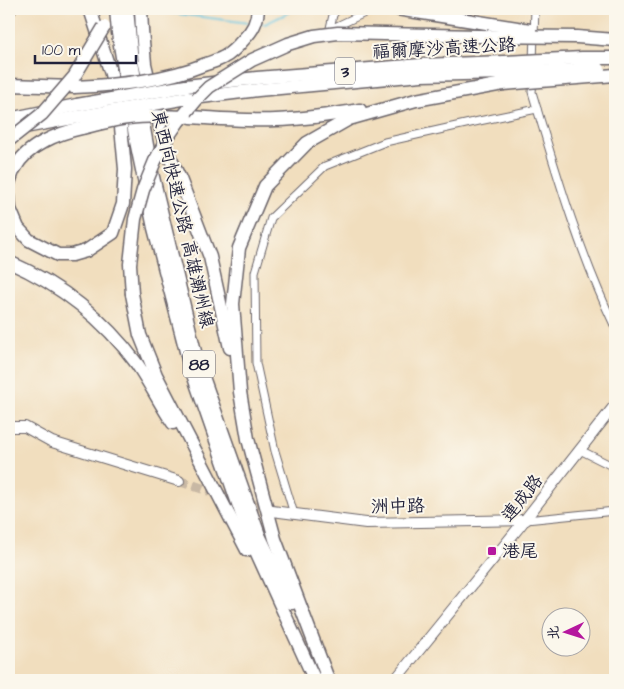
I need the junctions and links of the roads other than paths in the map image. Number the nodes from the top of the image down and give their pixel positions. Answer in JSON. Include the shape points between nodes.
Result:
{"nodes":[{"id":1,"x":90,"y":9,"type":"edge"},
{"id":2,"x":115,"y":9,"type":"edge"},
{"id":3,"x":127,"y":9,"type":"edge"},
{"id":4,"x":141,"y":9,"type":"edge"},
{"id":5,"x":258,"y":9,"type":"edge"},
{"id":6,"x":337,"y":9,"type":"edge"},
{"id":7,"x":374,"y":9,"type":"edge"},
{"id":8,"x":397,"y":9,"type":"edge"},
{"id":9,"x":535,"y":9,"type":"edge"},
{"id":10,"x":130,"y":30,"type":"junction"},
{"id":11,"x":577,"y":37,"type":"junction"},
{"id":12,"x":615,"y":40,"type":"edge"},
{"id":13,"x":615,"y":58,"type":"edge"},
{"id":14,"x":615,"y":68,"type":"edge"},
{"id":15,"x":504,"y":73,"type":"junction"},
{"id":16,"x":615,"y":75,"type":"edge"},
{"id":17,"x":9,"y":85,"type":"edge"},
{"id":18,"x":416,"y":100,"type":"junction"},
{"id":19,"x":537,"y":110,"type":"junction"},
{"id":20,"x":79,"y":117,"type":"junction"},
{"id":21,"x":9,"y":119,"type":"edge"},
{"id":22,"x":9,"y":130,"type":"edge"},
{"id":23,"x":9,"y":140,"type":"edge"},
{"id":24,"x":9,"y":183,"type":"edge"},
{"id":25,"x":9,"y":198,"type":"edge"},
{"id":26,"x":9,"y":262,"type":"edge"},
{"id":27,"x":615,"y":327,"type":"edge"},
{"id":28,"x":240,"y":392,"type":"junction"},
{"id":29,"x":615,"y":405,"type":"edge"},
{"id":30,"x":9,"y":427,"type":"edge"},
{"id":31,"x":580,"y":450,"type":"junction"},
{"id":32,"x":615,"y":466,"type":"edge"},
{"id":33,"x":209,"y":477,"type":"junction"},
{"id":34,"x":179,"y":481,"type":"tunnel mouth"},
{"id":35,"x":272,"y":511,"type":"tunnel mouth"},
{"id":36,"x":615,"y":511,"type":"edge"},
{"id":37,"x":294,"y":514,"type":"junction"},
{"id":38,"x":526,"y":520,"type":"junction"},
{"id":39,"x":321,"y":678,"type":"edge"},
{"id":40,"x":395,"y":680,"type":"edge"}],
"edges":[{"from":1,"to":25,"type":"highway","via":[[111,74],[121,127],[125,169],[123,204],[113,233],[86,251],[58,255],[29,240],[18,228]]},
{"from":2,"to":10,"type":"highway","name":"東西向快速公路 高雄潮州線","number":"88"},
{"from":2,"to":23,"type":"highway","bridge":true,"via":[[74,76],[42,114]]},
{"from":3,"to":10,"type":"highway","name":"東西向快速公路 高雄潮州線","number":"88"},
{"from":4,"to":10,"type":"highway"},
{"from":5,"to":17,"type":"highway","bridge":true,"via":[[252,31],[237,47],[224,57],[188,72],[106,86]]},
{"from":6,"to":7,"type":"street","via":[[330,28]]},
{"from":8,"to":11,"type":"highway","bridge":true},
{"from":9,"to":19,"type":"street","via":[[532,92]]},
{"from":10,"to":28,"type":"highway","via":[[145,64],[167,151],[210,257]]},
{"from":10,"to":39,"type":"highway","name":"東西向快速公路 高雄潮州線","number":"88","via":[[132,62],[152,173],[197,360],[259,535]]},
{"from":10,"to":39,"type":"highway","name":"東西向快速公路 高雄潮州線","number":"88","via":[[136,141],[154,228],[189,363],[250,538]]},
{"from":11,"to":12,"type":"highway","bridge":true},
{"from":11,"to":33,"type":"highway","bridge":true,"via":[[338,33],[314,36],[252,60],[208,87],[178,122],[158,155],[135,219],[132,294],[150,362]]},
{"from":13,"to":15,"type":"highway","name":"福爾摩沙高速公路","number":"3","bridge":true,"via":[[582,58]]},
{"from":14,"to":15,"type":"highway","name":"福爾摩沙高速公路","number":"3","bridge":true},
{"from":15,"to":16,"type":"highway","bridge":true},
{"from":15,"to":18,"type":"highway"},
{"from":15,"to":20,"type":"highway","name":"福爾摩沙高速公路","number":"3","bridge":true,"via":[[421,65],[257,78]]},
{"from":18,"to":20,"type":"highway","bridge":true,"via":[[276,120],[155,116],[108,121]]},
{"from":18,"to":28,"type":"highway","via":[[349,119],[307,143],[265,186],[239,248],[233,304]]},
{"from":19,"to":27,"type":"street","via":[[582,249]]},
{"from":19,"to":37,"type":"street","via":[[385,142],[325,166],[271,218],[255,272],[256,363],[275,451]]},
{"from":20,"to":21,"type":"highway","name":"福爾摩沙高速公路","number":"3"},
{"from":20,"to":22,"type":"highway","name":"福爾摩沙高速公路","number":"3"},
{"from":20,"to":24,"type":"highway","via":[[65,131],[26,154],[15,166]]},
{"from":26,"to":33,"type":"highway","via":[[64,292],[115,338],[146,379]]},
{"from":28,"to":39,"type":"highway","via":[[248,439],[275,539]]},
{"from":29,"to":31,"type":"street","name":"連成路"},
{"from":30,"to":34,"type":"street","via":[[25,427],[52,442]]},
{"from":31,"to":32,"type":"street"},
{"from":31,"to":38,"type":"street","name":"連成路"},
{"from":33,"to":39,"type":"highway"},
{"from":35,"to":37,"type":"street","name":"洲中路"},
{"from":36,"to":38,"type":"street"},
{"from":37,"to":38,"type":"street","name":"洲中路","via":[[366,523]]},
{"from":38,"to":40,"type":"street","name":"連成路"}]}
